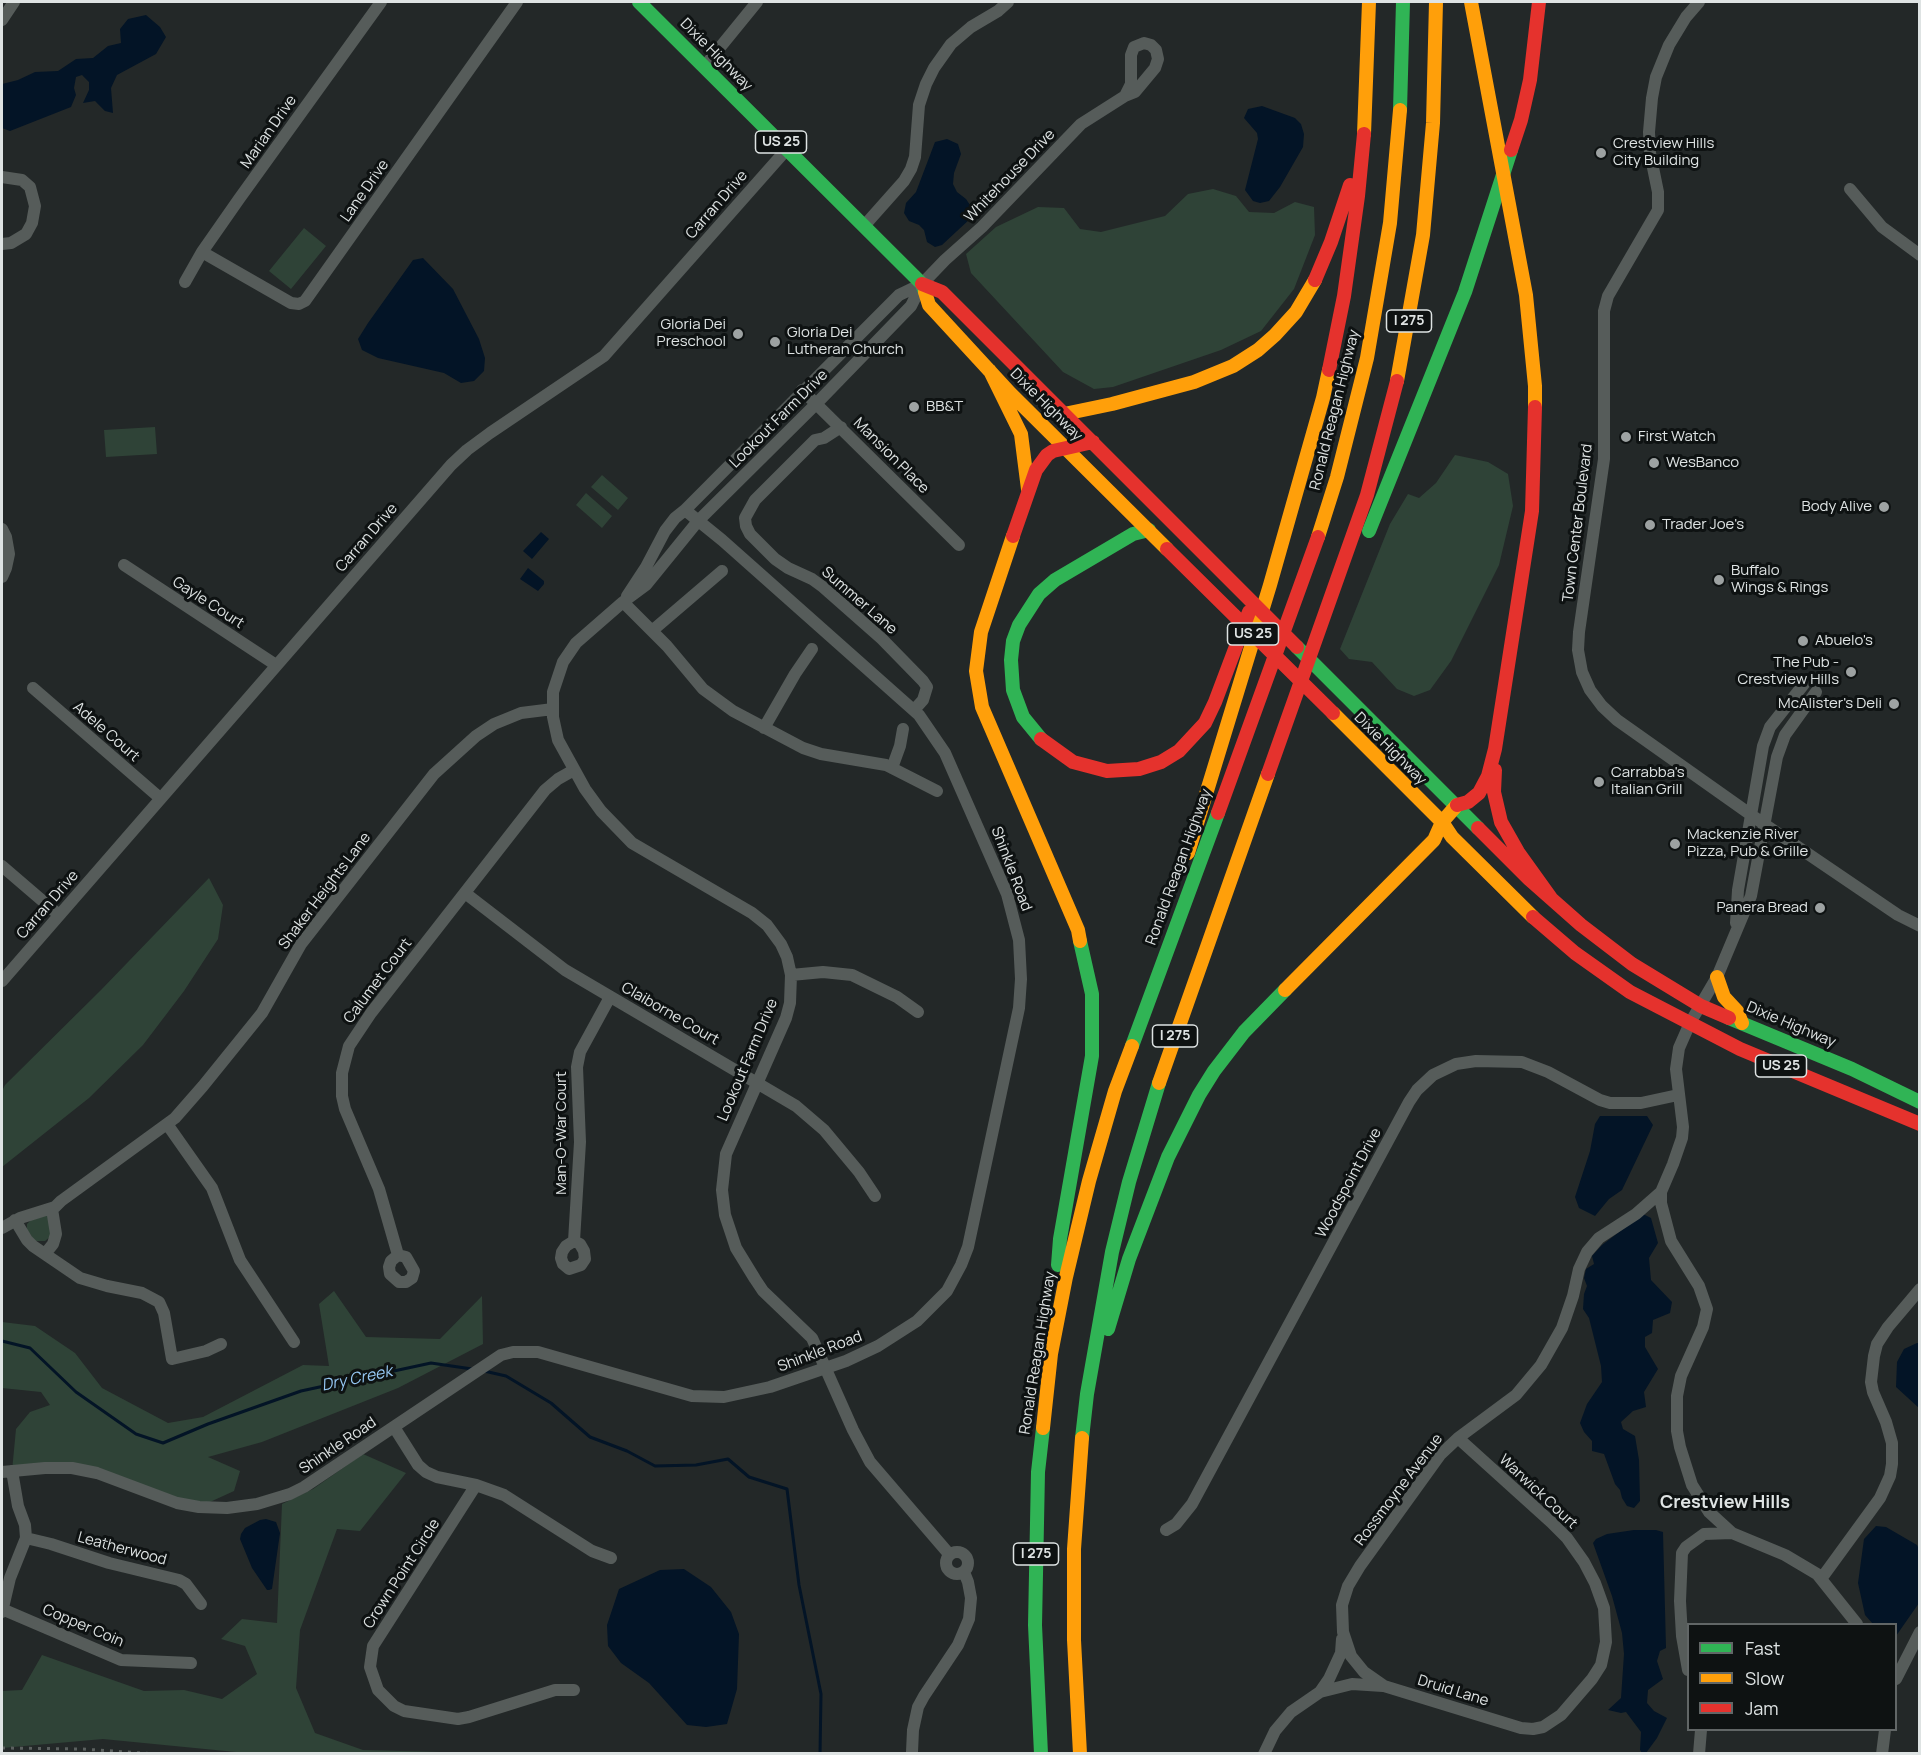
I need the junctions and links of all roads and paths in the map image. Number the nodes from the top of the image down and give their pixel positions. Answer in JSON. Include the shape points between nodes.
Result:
{"nodes":[{"id":1,"x":14,"y":2,"type":"edge"},
{"id":2,"x":381,"y":2,"type":"edge"},
{"id":3,"x":517,"y":2,"type":"edge"},
{"id":4,"x":639,"y":2,"type":"edge"},
{"id":5,"x":757,"y":2,"type":"edge"},
{"id":6,"x":1008,"y":2,"type":"edge"},
{"id":7,"x":1369,"y":2,"type":"edge"},
{"id":8,"x":1402,"y":2,"type":"edge"},
{"id":9,"x":1436,"y":2,"type":"edge"},
{"id":10,"x":1472,"y":2,"type":"edge"},
{"id":11,"x":1539,"y":2,"type":"edge"},
{"id":12,"x":1699,"y":2,"type":"edge"},
{"id":13,"x":2,"y":20,"type":"edge"},
{"id":14,"x":704,"y":67,"type":"junction"},
{"id":15,"x":1125,"y":96,"type":"dead end"},
{"id":16,"x":1362,"y":144,"type":"junction"},
{"id":17,"x":788,"y":149,"type":"junction"},
{"id":18,"x":2,"y":177,"type":"edge"},
{"id":19,"x":1850,"y":189,"type":"dead end"},
{"id":20,"x":864,"y":225,"type":"junction"},
{"id":21,"x":2,"y":244,"type":"edge"},
{"id":22,"x":202,"y":252,"type":"junction"},
{"id":23,"x":1920,"y":255,"type":"edge"},
{"id":24,"x":185,"y":282,"type":"dead end"},
{"id":25,"x":921,"y":285,"type":"junction"},
{"id":26,"x":990,"y":371,"type":"junction"},
{"id":27,"x":802,"y":390,"type":"junction"},
{"id":28,"x":816,"y":404,"type":"junction"},
{"id":29,"x":1064,"y":414,"type":"junction"},
{"id":30,"x":841,"y":428,"type":"junction"},
{"id":31,"x":1093,"y":442,"type":"junction"},
{"id":32,"x":1064,"y":447,"type":"junction"},
{"id":33,"x":1028,"y":490,"type":"junction"},
{"id":34,"x":685,"y":510,"type":"junction"},
{"id":35,"x":698,"y":520,"type":"junction"},
{"id":36,"x":2,"y":529,"type":"edge"},
{"id":37,"x":1149,"y":530,"type":"junction"},
{"id":38,"x":959,"y":545,"type":"dead end"},
{"id":39,"x":124,"y":565,"type":"dead end"},
{"id":40,"x":722,"y":571,"type":"dead end"},
{"id":41,"x":2,"y":578,"type":"edge"},
{"id":42,"x":1266,"y":580,"type":"junction"},
{"id":43,"x":623,"y":602,"type":"junction"},
{"id":44,"x":652,"y":630,"type":"junction"},
{"id":45,"x":1320,"y":630,"type":"junction"},
{"id":46,"x":812,"y":649,"type":"dead end"},
{"id":47,"x":276,"y":665,"type":"junction"},
{"id":48,"x":1804,"y":684,"type":"dead end"},
{"id":49,"x":33,"y":688,"type":"dead end"},
{"id":50,"x":1816,"y":692,"type":"dead end"},
{"id":51,"x":553,"y":709,"type":"junction"},
{"id":52,"x":914,"y":710,"type":"junction"},
{"id":53,"x":764,"y":728,"type":"junction"},
{"id":54,"x":903,"y":729,"type":"dead end"},
{"id":55,"x":1496,"y":749,"type":"junction"},
{"id":56,"x":892,"y":768,"type":"junction"},
{"id":57,"x":574,"y":770,"type":"junction"},
{"id":58,"x":937,"y":791,"type":"dead end"},
{"id":59,"x":160,"y":798,"type":"junction"},
{"id":60,"x":1456,"y":806,"type":"junction"},
{"id":61,"x":1751,"y":814,"type":"junction"},
{"id":62,"x":1442,"y":822,"type":"junction"},
{"id":63,"x":1764,"y":824,"type":"junction"},
{"id":64,"x":1184,"y":865,"type":"dead end"},
{"id":65,"x":2,"y":866,"type":"edge"},
{"id":66,"x":465,"y":893,"type":"junction"},
{"id":67,"x":1551,"y":898,"type":"junction"},
{"id":68,"x":59,"y":915,"type":"junction"},
{"id":69,"x":1920,"y":926,"type":"edge"},
{"id":70,"x":1735,"y":930,"type":"junction"},
{"id":71,"x":1154,"y":946,"type":"dead end"},
{"id":72,"x":791,"y":975,"type":"junction"},
{"id":73,"x":1718,"y":977,"type":"junction"},
{"id":74,"x":2,"y":981,"type":"edge"},
{"id":75,"x":1150,"y":992,"type":"junction"},
{"id":76,"x":610,"y":997,"type":"junction"},
{"id":77,"x":1701,"y":1006,"type":"junction"},
{"id":78,"x":918,"y":1012,"type":"dead end"},
{"id":79,"x":1690,"y":1023,"type":"junction"},
{"id":80,"x":1742,"y":1023,"type":"junction"},
{"id":81,"x":757,"y":1083,"type":"junction"},
{"id":82,"x":1678,"y":1095,"type":"junction"},
{"id":83,"x":1920,"y":1102,"type":"edge"},
{"id":84,"x":166,"y":1124,"type":"junction"},
{"id":85,"x":1920,"y":1124,"type":"edge"},
{"id":86,"x":1661,"y":1192,"type":"junction"},
{"id":87,"x":875,"y":1196,"type":"dead end"},
{"id":88,"x":52,"y":1209,"type":"junction"},
{"id":89,"x":15,"y":1220,"type":"junction"},
{"id":90,"x":2,"y":1228,"type":"edge"},
{"id":91,"x":574,"y":1241,"type":"dead end"},
{"id":92,"x":45,"y":1254,"type":"junction"},
{"id":93,"x":398,"y":1255,"type":"dead end"},
{"id":94,"x":1920,"y":1289,"type":"edge"},
{"id":95,"x":294,"y":1342,"type":"dead end"},
{"id":96,"x":221,"y":1344,"type":"dead end"},
{"id":97,"x":1051,"y":1354,"type":"junction"},
{"id":98,"x":825,"y":1369,"type":"junction"},
{"id":99,"x":1091,"y":1375,"type":"junction"},
{"id":100,"x":394,"y":1427,"type":"junction"},
{"id":101,"x":1458,"y":1437,"type":"junction"},
{"id":102,"x":7,"y":1472,"type":"edge"},
{"id":103,"x":476,"y":1485,"type":"junction"},
{"id":104,"x":1709,"y":1512,"type":"junction"},
{"id":105,"x":1166,"y":1530,"type":"dead end"},
{"id":106,"x":1732,"y":1533,"type":"junction"},
{"id":107,"x":1704,"y":1534,"type":"junction"},
{"id":108,"x":26,"y":1538,"type":"junction"},
{"id":109,"x":611,"y":1558,"type":"dead end"},
{"id":110,"x":1821,"y":1579,"type":"junction"},
{"id":111,"x":201,"y":1604,"type":"dead end"},
{"id":112,"x":2,"y":1610,"type":"edge"},
{"id":113,"x":1856,"y":1623,"type":"edge"},
{"id":114,"x":1343,"y":1632,"type":"junction"},
{"id":115,"x":1920,"y":1632,"type":"edge"},
{"id":116,"x":1687,"y":1660,"type":"edge"},
{"id":117,"x":191,"y":1663,"type":"dead end"},
{"id":118,"x":1359,"y":1666,"type":"joint"},
{"id":119,"x":1897,"y":1677,"type":"edge"},
{"id":120,"x":1384,"y":1686,"type":"junction"},
{"id":121,"x":574,"y":1690,"type":"dead end"},
{"id":122,"x":1320,"y":1692,"type":"junction"},
{"id":123,"x":1544,"y":1727,"type":"joint"},
{"id":124,"x":1701,"y":1731,"type":"edge"},
{"id":125,"x":1885,"y":1731,"type":"edge"},
{"id":126,"x":912,"y":1752,"type":"edge"},
{"id":127,"x":1041,"y":1754,"type":"edge"},
{"id":128,"x":1080,"y":1754,"type":"edge"},
{"id":129,"x":1264,"y":1754,"type":"edge"},
{"id":130,"x":1700,"y":1754,"type":"edge"},
{"id":131,"x":1882,"y":1754,"type":"edge"}],
"edges":[{"from":1,"to":13,"type":"street"},
{"from":2,"to":22,"type":"street","name":"Marian Drive"},
{"from":3,"to":22,"type":"street","name":"Lane Drive","via":[[306,301],[291,303]]},
{"from":4,"to":14,"type":"main road","name":"Dixie Highway","number":"US 25"},
{"from":5,"to":14,"type":"street"},
{"from":6,"to":20,"type":"street","via":[[951,44],[934,68],[920,105],[911,169]]},
{"from":7,"to":16,"type":"main road"},
{"from":8,"to":75,"type":"main road","name":"Ronald Reagan Highway","number":"I 275","via":[[1399,128],[1390,223],[1358,400],[1337,477],[1293,607]]},
{"from":9,"to":45,"type":"main road","number":"I 275","via":[[1433,123],[1422,236],[1403,353],[1367,495]]},
{"from":10,"to":55,"type":"main road","via":[[1526,295],[1535,386],[1532,511]]},
{"from":11,"to":45,"type":"main road","via":[[1521,120],[1465,292],[1343,599]]},
{"from":12,"to":61,"type":"street","name":"Town Center Boulevard","via":[[1669,45],[1654,87],[1649,132],[1658,210],[1608,296],[1604,311],[1604,459],[1578,650],[1582,672],[1602,706]]},
{"from":14,"to":17,"type":"main road","name":"Dixie Highway","number":"US 25"},
{"from":15,"to":25,"type":"street","name":"Whitehouse Drive","via":[[1081,124]]},
{"from":16,"to":29,"type":"main road","via":[[1318,273],[1296,312],[1275,335],[1215,375]]},
{"from":16,"to":42,"type":"main road","via":[[1344,296],[1323,398]]},
{"from":17,"to":20,"type":"main road","name":"Dixie Highway","number":"US 25"},
{"from":17,"to":47,"type":"street","name":"Carran Drive","via":[[604,356],[482,439],[451,465]]},
{"from":18,"to":21,"type":"street","via":[[22,180],[30,187],[35,206],[26,234]]},
{"from":19,"to":23,"type":"street","via":[[1882,227]]},
{"from":20,"to":25,"type":"main road","name":"Dixie Highway","number":"US 25"},
{"from":22,"to":24,"type":"street","name":"Marian Drive"},
{"from":25,"to":26,"type":"main road","name":"Dixie Highway","number":"US 25","via":[[929,305]]},
{"from":25,"to":27,"type":"street","name":"Lookout Farm Drive","via":[[899,295]]},
{"from":25,"to":28,"type":"street","name":"Lookout Farm Drive","via":[[911,306]]},
{"from":25,"to":29,"type":"main road","name":"Dixie Highway","number":"US 25","via":[[942,292]]},
{"from":26,"to":32,"type":"main road","name":"Dixie Highway","number":"US 25"},
{"from":26,"to":33,"type":"main road","via":[[1021,434]]},
{"from":27,"to":28,"type":"street","name":"Mansion Place"},
{"from":27,"to":34,"type":"street","name":"Lookout Farm Drive"},
{"from":28,"to":30,"type":"street","name":"Mansion Place"},
{"from":28,"to":35,"type":"street","name":"Lookout Farm Drive"},
{"from":29,"to":31,"type":"main road","name":"Dixie Highway","number":"US 25"},
{"from":30,"to":38,"type":"street","name":"Mansion Place"},
{"from":30,"to":52,"type":"street","name":"Summer Lane","via":[[815,440],[755,500],[744,518],[746,526],[775,558],[823,587],[923,681],[927,687],[923,700]]},
{"from":31,"to":32,"type":"main road"},
{"from":31,"to":60,"type":"main road","name":"Dixie Highway","number":"US 25"},
{"from":32,"to":33,"type":"main road","via":[[1047,454]]},
{"from":32,"to":37,"type":"main road","name":"Dixie Highway","number":"US 25"},
{"from":33,"to":97,"type":"main road","via":[[981,632],[976,671],[982,707],[991,730],[1078,930],[1092,994],[1092,1056],[1060,1239]]},
{"from":34,"to":35,"type":"street","name":"Shinkle Road"},
{"from":34,"to":43,"type":"street","name":"Lookout Farm Drive","via":[[664,531]]},
{"from":35,"to":43,"type":"street","name":"Lookout Farm Drive","via":[[646,585]]},
{"from":35,"to":52,"type":"street","name":"Shinkle Road"},
{"from":36,"to":41,"type":"street","via":[[9,554]]},
{"from":37,"to":42,"type":"main road","via":[[1133,534],[1055,580],[1026,611],[1014,641],[1011,674],[1017,702],[1044,743],[1073,762],[1089,768],[1139,769],[1161,762],[1194,737],[1215,702]]},
{"from":37,"to":62,"type":"main road","name":"Dixie Highway","number":"US 25"},
{"from":39,"to":47,"type":"street","name":"Gayle Court"},
{"from":40,"to":44,"type":"street"},
{"from":42,"to":64,"type":"main road","via":[[1246,662]]},
{"from":43,"to":44,"type":"street"},
{"from":43,"to":51,"type":"street","name":"Lookout Farm Drive","via":[[567,655],[556,681]]},
{"from":44,"to":53,"type":"street","via":[[703,689]]},
{"from":45,"to":99,"type":"main road","number":"I 275","via":[[1159,1082],[1112,1252]]},
{"from":46,"to":53,"type":"street"},
{"from":47,"to":59,"type":"street","name":"Carran Drive"},
{"from":48,"to":61,"type":"street","via":[[1770,727]]},
{"from":49,"to":59,"type":"street","name":"Adele Court"},
{"from":50,"to":63,"type":"street","via":[[1785,735]]},
{"from":51,"to":57,"type":"street","name":"Lookout Farm Drive","via":[[558,740]]},
{"from":51,"to":84,"type":"street","name":"Shaker Heights Lane","via":[[521,713],[494,724],[434,774],[301,944],[262,1013],[203,1086]]},
{"from":52,"to":98,"type":"street","name":"Shinkle Road","via":[[945,753],[1007,894],[1019,940],[1019,1008],[968,1247],[955,1279],[939,1302],[916,1321],[878,1346]]},
{"from":53,"to":56,"type":"street","via":[[821,754]]},
{"from":54,"to":56,"type":"street"},
{"from":55,"to":60,"type":"main road","via":[[1484,788],[1468,802]]},
{"from":55,"to":67,"type":"main road","via":[[1494,792],[1501,822]]},
{"from":56,"to":58,"type":"street"},
{"from":57,"to":66,"type":"street","name":"Calumet Court","via":[[545,790]]},
{"from":57,"to":72,"type":"street","name":"Lookout Farm Drive","via":[[601,811],[632,843],[767,925],[781,944]]},
{"from":59,"to":68,"type":"street","name":"Carran Drive"},
{"from":60,"to":62,"type":"main road"},
{"from":60,"to":67,"type":"main road","name":"Dixie Highway","number":"US 25"},
{"from":61,"to":63,"type":"street","name":"Town Center Boulevard"},
{"from":61,"to":70,"type":"street"},
{"from":62,"to":77,"type":"main road","via":[[1454,828],[1514,887],[1611,968],[1668,1002]]},
{"from":62,"to":79,"type":"main road","name":"Dixie Highway","number":"US 25","via":[[1510,896],[1575,953],[1630,992]]},
{"from":62,"to":99,"type":"main road","via":[[1427,848],[1244,1032],[1199,1095],[1149,1203]]},
{"from":63,"to":69,"type":"street","name":"Town Center Boulevard"},
{"from":63,"to":70,"type":"street","via":[[1751,896]]},
{"from":65,"to":68,"type":"street"},
{"from":66,"to":76,"type":"street","name":"Claiborne Court","via":[[565,970]]},
{"from":66,"to":93,"type":"street","name":"Calumet Court","via":[[365,1022],[343,1063],[345,1109],[379,1189]]},
{"from":67,"to":77,"type":"main road","name":"Dixie Highway","number":"US 25","via":[[1625,959]]},
{"from":68,"to":74,"type":"street","name":"Carran Drive"},
{"from":70,"to":73,"type":"street"},
{"from":71,"to":75,"type":"main road"},
{"from":72,"to":78,"type":"street","via":[[852,975]]},
{"from":72,"to":81,"type":"street","name":"Lookout Farm Drive","via":[[786,1018]]},
{"from":73,"to":77,"type":"street"},
{"from":73,"to":80,"type":"main road","via":[[1724,997]]},
{"from":75,"to":97,"type":"main road","name":"Ronald Reagan Highway","number":"I 275","via":[[1089,1181]]},
{"from":76,"to":81,"type":"street","name":"Claiborne Court"},
{"from":76,"to":91,"type":"street","name":"Man-O-War Court","via":[[580,1052],[577,1067],[580,1142]]},
{"from":77,"to":79,"type":"street"},
{"from":77,"to":80,"type":"main road","name":"Dixie Highway","number":"US 25"},
{"from":79,"to":82,"type":"street","via":[[1677,1055]]},
{"from":79,"to":85,"type":"main road","name":"Dixie Highway","number":"US 25","via":[[1740,1049]]},
{"from":80,"to":83,"type":"main road","name":"Dixie Highway","number":"US 25"},
{"from":81,"to":87,"type":"street","name":"Claiborne Court","via":[[812,1119]]},
{"from":81,"to":98,"type":"street","name":"Lookout Farm Drive","via":[[726,1154],[722,1184],[724,1215],[736,1248],[755,1279],[812,1338]]},
{"from":82,"to":86,"type":"street","via":[[1682,1138]]},
{"from":82,"to":105,"type":"street","name":"Woodspoint Drive","via":[[1610,1103],[1522,1062],[1466,1062],[1433,1075],[1409,1102],[1192,1504]]},
{"from":84,"to":88,"type":"street","name":"Shaker Heights Lane"},
{"from":84,"to":95,"type":"street","via":[[212,1188],[240,1260]]},
{"from":86,"to":101,"type":"street","name":"Rossmoyne Avenue","via":[[1599,1238],[1587,1252],[1562,1328],[1528,1382]]},
{"from":86,"to":104,"type":"street","via":[[1671,1241],[1699,1286],[1707,1309],[1681,1376],[1676,1418],[1686,1469]]},
{"from":88,"to":89,"type":"street","name":"Shaker Heights Lane"},
{"from":88,"to":92,"type":"street","via":[[56,1234]]},
{"from":89,"to":90,"type":"street","name":"Shaker Heights Lane"},
{"from":89,"to":92,"type":"street","via":[[27,1240]]},
{"from":92,"to":96,"type":"street","via":[[85,1280],[142,1293],[159,1302],[172,1359]]},
{"from":94,"to":110,"type":"street","via":[[1882,1335],[1872,1368],[1873,1392],[1892,1443],[1890,1476],[1880,1498]]},
{"from":97,"to":127,"type":"main road","name":"Ronald Reagan Highway","number":"I 275","via":[[1038,1472],[1035,1625]]},
{"from":98,"to":100,"type":"street","name":"Shinkle Road","via":[[742,1394],[692,1396],[538,1352],[513,1352],[482,1366]]},
{"from":98,"to":126,"type":"street","name":"Lookout Farm Drive","via":[[870,1462],[949,1554],[955,1551],[965,1555],[968,1562],[964,1572],[971,1598],[969,1619],[958,1645],[918,1707]]},
{"from":99,"to":128,"type":"main road","number":"I 275","via":[[1074,1550]]},
{"from":100,"to":102,"type":"street","name":"Shinkle Road","via":[[290,1494],[227,1508],[177,1503],[97,1473],[72,1468]]},
{"from":100,"to":103,"type":"street","via":[[418,1466],[426,1472]]},
{"from":101,"to":114,"type":"street","name":"Rossmoyne Avenue","via":[[1440,1455],[1354,1576],[1342,1605]]},
{"from":101,"to":123,"type":"street","name":"Warwick Court","via":[[1567,1538],[1584,1562],[1604,1608],[1606,1642],[1601,1665],[1561,1715]]},
{"from":102,"to":108,"type":"street"},
{"from":103,"to":109,"type":"street","via":[[504,1495],[592,1551]]},
{"from":103,"to":121,"type":"street","name":"Crown Point Circle","via":[[373,1646],[370,1667],[378,1690],[404,1711],[447,1719],[469,1717],[555,1690]]},
{"from":104,"to":106,"type":"street"},
{"from":104,"to":107,"type":"street"},
{"from":106,"to":107,"type":"street"},
{"from":106,"to":110,"type":"street","via":[[1785,1555]]},
{"from":107,"to":116,"type":"street","via":[[1686,1547],[1680,1563],[1682,1636]]},
{"from":108,"to":111,"type":"street","name":"Leatherwood","via":[[179,1580]]},
{"from":108,"to":112,"type":"street"},
{"from":110,"to":113,"type":"street"},
{"from":112,"to":117,"type":"street","name":"Copper Coin","via":[[121,1660]]},
{"from":114,"to":118,"type":"street","name":"Rossmoyne Avenue"},
{"from":114,"to":122,"type":"street","name":"Rossmoyne Avenue","via":[[1341,1653]]},
{"from":115,"to":119,"type":"street"},
{"from":118,"to":120,"type":"street","name":"Druid Lane"},
{"from":120,"to":122,"type":"street","name":"Rossmoyne Avenue","via":[[1352,1684]]},
{"from":120,"to":123,"type":"street","name":"Druid Lane","via":[[1521,1728]]},
{"from":122,"to":129,"type":"street","name":"Rossmoyne Avenue","via":[[1291,1712],[1275,1731]]},
{"from":124,"to":130,"type":"street"},
{"from":125,"to":131,"type":"street"}]}
